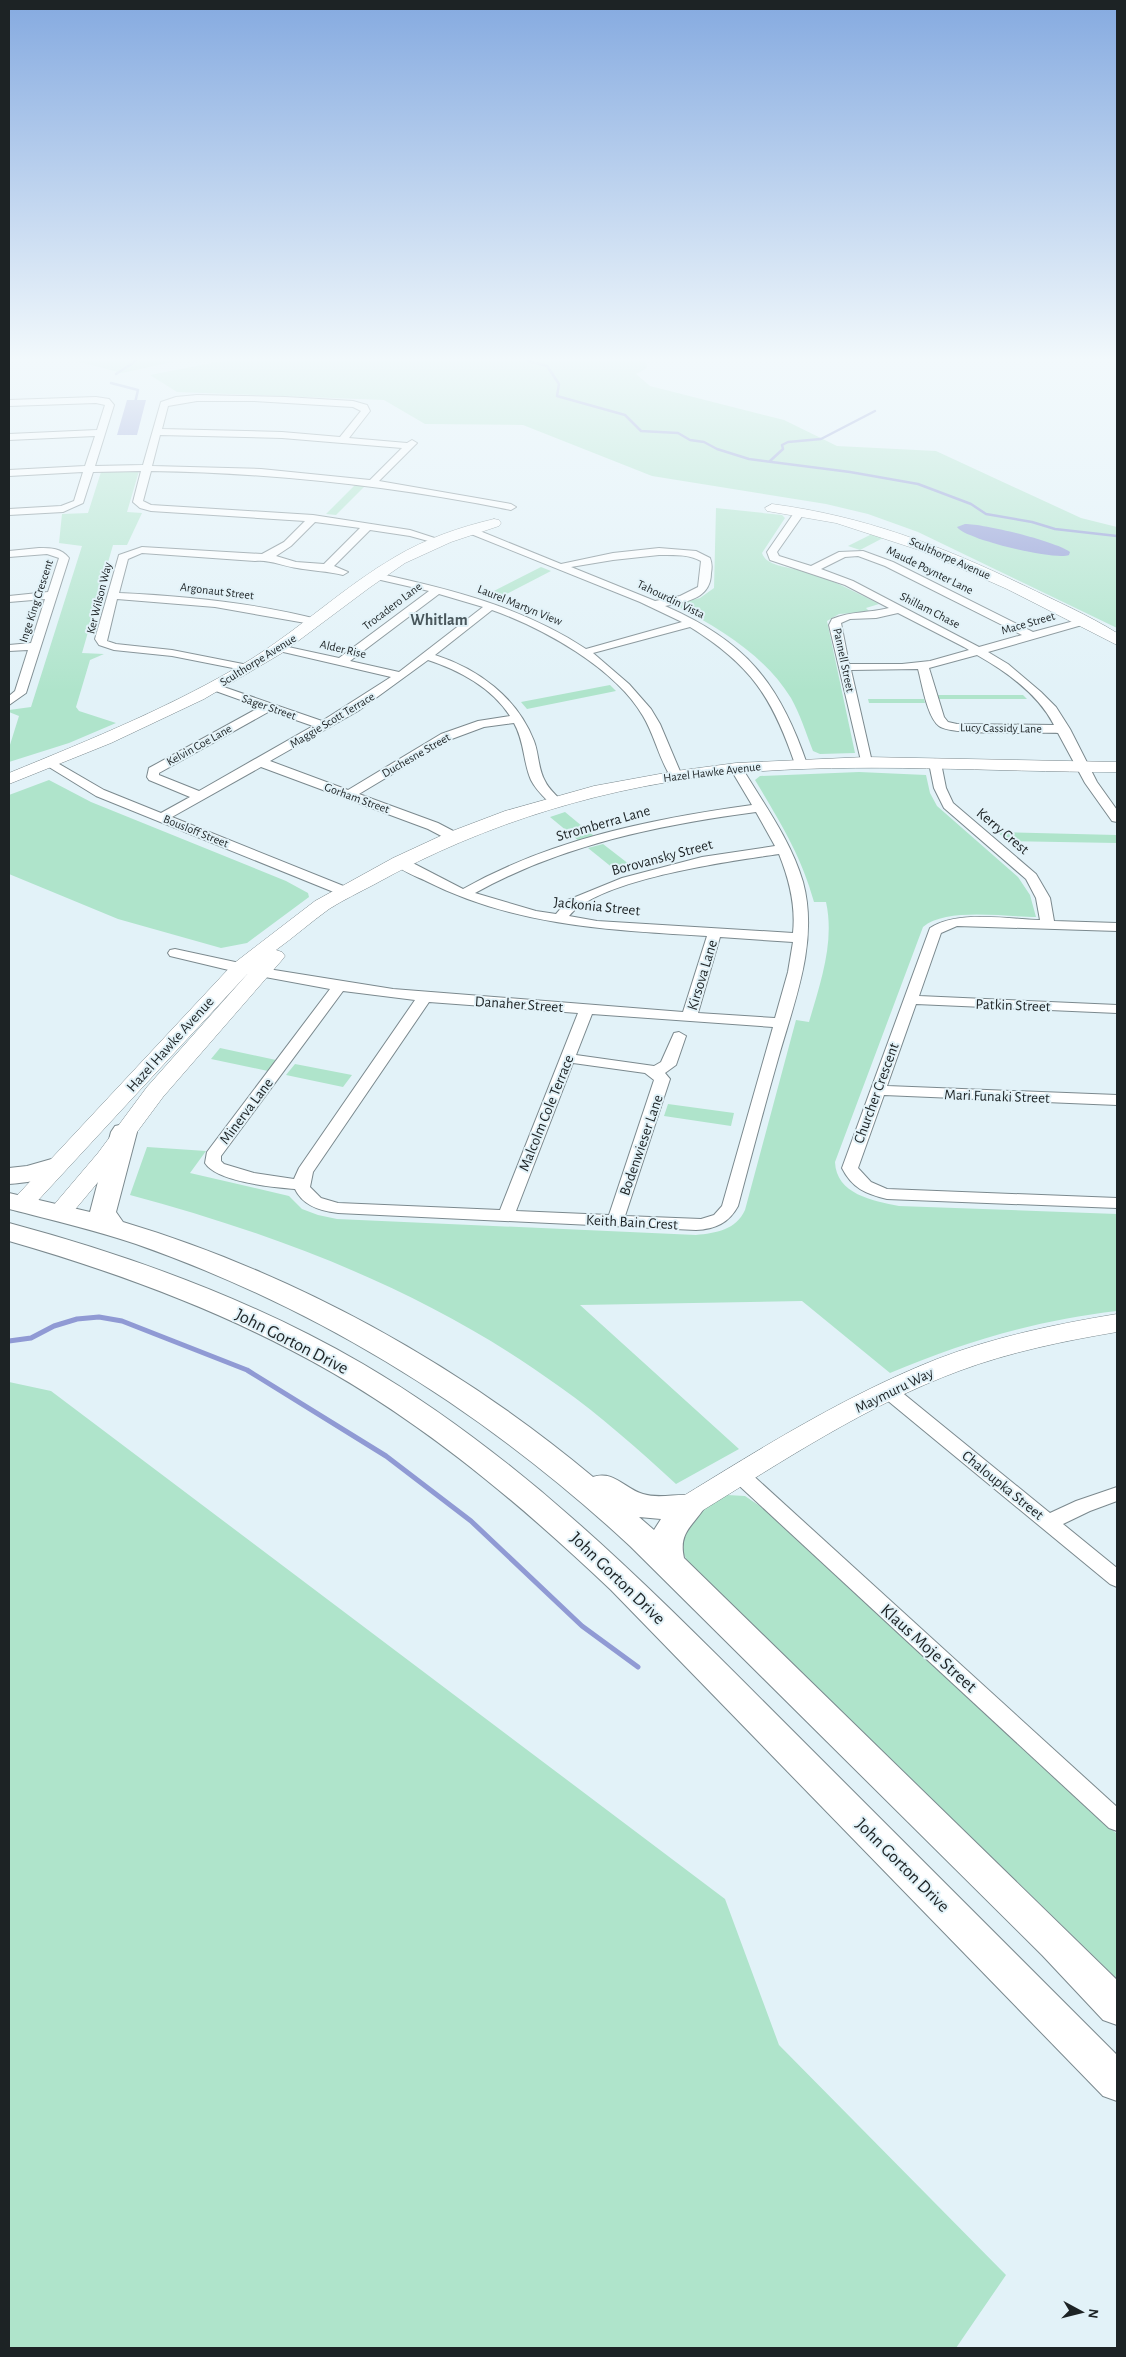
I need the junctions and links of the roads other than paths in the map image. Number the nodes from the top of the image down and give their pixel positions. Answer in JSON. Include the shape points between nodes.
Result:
{"nodes":[{"id":1,"x":63,"y":471,"type":"edge"},
{"id":2,"x":89,"y":471,"type":"edge"},
{"id":3,"x":146,"y":471,"type":"edge"},
{"id":4,"x":233,"y":471,"type":"edge"},
{"id":5,"x":384,"y":471,"type":"edge"},
{"id":6,"x":9,"y":473,"type":"edge"},
{"id":7,"x":373,"y":482,"type":"junction"},
{"id":8,"x":511,"y":507,"type":"dead end"},
{"id":9,"x":772,"y":508,"type":"dead end"},
{"id":10,"x":9,"y":512,"type":"edge"},
{"id":11,"x":800,"y":512,"type":"junction"},
{"id":12,"x":313,"y":518,"type":"junction"},
{"id":13,"x":494,"y":522,"type":"dead end"},
{"id":14,"x":368,"y":526,"type":"junction"},
{"id":15,"x":470,"y":530,"type":"junction"},
{"id":16,"x":439,"y":541,"type":"junction"},
{"id":17,"x":9,"y":554,"type":"edge"},
{"id":18,"x":268,"y":556,"type":"junction"},
{"id":19,"x":326,"y":567,"type":"junction"},
{"id":20,"x":560,"y":567,"type":"junction"},
{"id":21,"x":812,"y":569,"type":"junction"},
{"id":22,"x":343,"y":572,"type":"dead end"},
{"id":23,"x":376,"y":576,"type":"junction"},
{"id":24,"x":437,"y":590,"type":"junction"},
{"id":25,"x":52,"y":596,"type":"junction"},
{"id":26,"x":112,"y":596,"type":"junction"},
{"id":27,"x":9,"y":599,"type":"edge"},
{"id":28,"x":655,"y":604,"type":"junction"},
{"id":29,"x":491,"y":606,"type":"junction"},
{"id":30,"x":899,"y":609,"type":"junction"},
{"id":31,"x":1085,"y":621,"type":"junction"},
{"id":32,"x":317,"y":622,"type":"junction"},
{"id":33,"x":692,"y":623,"type":"junction"},
{"id":34,"x":1033,"y":636,"type":"junction"},
{"id":35,"x":1117,"y":640,"type":"edge"},
{"id":36,"x":36,"y":646,"type":"junction"},
{"id":37,"x":9,"y":648,"type":"edge"},
{"id":38,"x":279,"y":648,"type":"junction"},
{"id":39,"x":979,"y":651,"type":"junction"},
{"id":40,"x":586,"y":652,"type":"junction"},
{"id":41,"x":426,"y":656,"type":"junction"},
{"id":42,"x":341,"y":662,"type":"junction"},
{"id":43,"x":922,"y":665,"type":"junction"},
{"id":44,"x":844,"y":667,"type":"junction"},
{"id":45,"x":248,"y":668,"type":"junction"},
{"id":46,"x":401,"y":676,"type":"junction"},
{"id":47,"x":214,"y":688,"type":"junction"},
{"id":48,"x":9,"y":701,"type":"edge"},
{"id":49,"x":269,"y":707,"type":"junction"},
{"id":50,"x":517,"y":719,"type":"junction"},
{"id":51,"x":324,"y":726,"type":"junction"},
{"id":52,"x":1064,"y":729,"type":"junction"},
{"id":53,"x":260,"y":762,"type":"junction"},
{"id":54,"x":866,"y":762,"type":"junction"},
{"id":55,"x":935,"y":763,"type":"junction"},
{"id":56,"x":50,"y":764,"type":"junction"},
{"id":57,"x":801,"y":764,"type":"junction"},
{"id":58,"x":1082,"y":766,"type":"junction"},
{"id":59,"x":1117,"y":766,"type":"edge"},
{"id":60,"x":736,"y":768,"type":"junction"},
{"id":61,"x":676,"y":776,"type":"junction"},
{"id":62,"x":9,"y":779,"type":"edge"},
{"id":63,"x":349,"y":795,"type":"junction"},
{"id":64,"x":200,"y":796,"type":"junction"},
{"id":65,"x":556,"y":802,"type":"junction"},
{"id":66,"x":1112,"y":804,"type":"edge"},
{"id":67,"x":759,"y":808,"type":"junction"},
{"id":68,"x":162,"y":818,"type":"junction"},
{"id":69,"x":1117,"y":818,"type":"edge"},
{"id":70,"x":454,"y":837,"type":"junction"},
{"id":71,"x":783,"y":850,"type":"junction"},
{"id":72,"x":400,"y":862,"type":"junction"},
{"id":73,"x":463,"y":894,"type":"junction"},
{"id":74,"x":339,"y":897,"type":"junction"},
{"id":75,"x":560,"y":920,"type":"junction"},
{"id":76,"x":1048,"y":924,"type":"junction"},
{"id":77,"x":1117,"y":927,"type":"edge"},
{"id":78,"x":715,"y":932,"type":"junction"},
{"id":79,"x":801,"y":938,"type":"junction"},
{"id":80,"x":175,"y":953,"type":"dead end"},
{"id":81,"x":250,"y":971,"type":"junction"},
{"id":82,"x":339,"y":987,"type":"junction"},
{"id":83,"x":425,"y":997,"type":"junction"},
{"id":84,"x":910,"y":999,"type":"junction"},
{"id":85,"x":1117,"y":1009,"type":"edge"},
{"id":86,"x":586,"y":1010,"type":"junction"},
{"id":87,"x":689,"y":1016,"type":"junction"},
{"id":88,"x":780,"y":1023,"type":"junction"},
{"id":89,"x":678,"y":1036,"type":"dead end"},
{"id":90,"x":568,"y":1058,"type":"junction"},
{"id":91,"x":655,"y":1072,"type":"junction"},
{"id":92,"x":878,"y":1089,"type":"junction"},
{"id":93,"x":1117,"y":1100,"type":"edge"},
{"id":94,"x":124,"y":1132,"type":"junction"},
{"id":95,"x":55,"y":1166,"type":"junction"},
{"id":96,"x":9,"y":1176,"type":"edge"},
{"id":97,"x":301,"y":1185,"type":"junction"},
{"id":98,"x":1117,"y":1203,"type":"edge"},
{"id":99,"x":13,"y":1207,"type":"edge"},
{"id":100,"x":59,"y":1213,"type":"junction"},
{"id":101,"x":506,"y":1216,"type":"junction"},
{"id":102,"x":615,"y":1221,"type":"junction"},
{"id":103,"x":113,"y":1228,"type":"junction"},
{"id":104,"x":22,"y":1236,"type":"edge"},
{"id":105,"x":1117,"y":1323,"type":"edge"},
{"id":106,"x":888,"y":1391,"type":"junction"},
{"id":107,"x":740,"y":1475,"type":"junction"},
{"id":108,"x":579,"y":1482,"type":"junction"},
{"id":109,"x":1117,"y":1494,"type":"edge"},
{"id":110,"x":690,"y":1505,"type":"junction"},
{"id":111,"x":1048,"y":1523,"type":"junction"},
{"id":112,"x":670,"y":1564,"type":"junction"},
{"id":113,"x":1117,"y":1579,"type":"edge"},
{"id":114,"x":1117,"y":1820,"type":"edge"},
{"id":115,"x":1117,"y":2006,"type":"edge"},
{"id":116,"x":1117,"y":2082,"type":"edge"}],
"edges":[{"from":1,"to":6,"type":"street"},
{"from":2,"to":10,"type":"street","via":[[79,502],[74,506]]},
{"from":3,"to":12,"type":"street","via":[[138,502],[144,506]]},
{"from":4,"to":7,"type":"street"},
{"from":5,"to":7,"type":"street"},
{"from":7,"to":8,"type":"street"},
{"from":9,"to":11,"type":"street","name":"Sculthorpe Avenue"},
{"from":11,"to":21,"type":"street","name":"Shillam Chase","via":[[772,555],[777,560]]},
{"from":11,"to":31,"type":"street","name":"Sculthorpe Avenue","via":[[860,524],[919,542]]},
{"from":12,"to":14,"type":"street"},
{"from":12,"to":18,"type":"street","via":[[278,552]]},
{"from":13,"to":15,"type":"street","name":"Sculthorpe Avenue"},
{"from":14,"to":16,"type":"street"},
{"from":14,"to":19,"type":"street"},
{"from":15,"to":16,"type":"street","name":"Sculthorpe Avenue"},
{"from":15,"to":20,"type":"street","name":"Tahourdin Vista"},
{"from":16,"to":23,"type":"street","name":"Sculthorpe Avenue"},
{"from":17,"to":25,"type":"street","name":"Inge King Crescent","via":[[49,551],[62,555],[64,559]]},
{"from":18,"to":19,"type":"street","via":[[277,561]]},
{"from":18,"to":26,"type":"street","name":"Ker Wilson Way","via":[[134,552],[123,557]]},
{"from":19,"to":22,"type":"street"},
{"from":20,"to":28,"type":"street","name":"Tahourdin Vista"},
{"from":20,"to":28,"type":"street","via":[[589,559],[638,554],[688,553],[706,560],[702,591]]},
{"from":21,"to":30,"type":"street","name":"Shillam Chase","via":[[849,583]]},
{"from":21,"to":34,"type":"street","name":"Maude Poynter Lane","via":[[843,554],[859,553],[889,564]]},
{"from":23,"to":24,"type":"street","name":"Laurel Martyn View"},
{"from":23,"to":32,"type":"street","name":"Sculthorpe Avenue"},
{"from":24,"to":29,"type":"street","name":"Laurel Martyn View"},
{"from":24,"to":42,"type":"street","name":"Trocadero Lane"},
{"from":25,"to":27,"type":"street"},
{"from":25,"to":36,"type":"street","name":"Inge King Crescent"},
{"from":26,"to":32,"type":"street","name":"Argonaut Street","via":[[231,605]]},
{"from":26,"to":45,"type":"street","name":"Ker Wilson Way","via":[[101,639],[105,645],[198,657]]},
{"from":28,"to":33,"type":"street","name":"Tahourdin Vista"},
{"from":29,"to":40,"type":"street","name":"Laurel Martyn View","via":[[542,627]]},
{"from":29,"to":41,"type":"street","name":"Maggie Scott Terrace"},
{"from":30,"to":39,"type":"street","name":"Shillam Chase"},
{"from":30,"to":44,"type":"street","name":"Pannell Street","via":[[876,615],[848,616],[836,621]]},
{"from":31,"to":34,"type":"street","name":"Mace Street"},
{"from":31,"to":35,"type":"street","name":"Sculthorpe Avenue"},
{"from":32,"to":38,"type":"street","name":"Sculthorpe Avenue"},
{"from":33,"to":40,"type":"street"},
{"from":33,"to":57,"type":"street","name":"Tahourdin Vista","via":[[734,652],[761,679],[783,715]]},
{"from":34,"to":39,"type":"street","name":"Mace Street"},
{"from":36,"to":37,"type":"street"},
{"from":36,"to":48,"type":"street","name":"Inge King Crescent","via":[[20,693]]},
{"from":38,"to":42,"type":"street","name":"Alder Rise"},
{"from":38,"to":45,"type":"street","name":"Sculthorpe Avenue"},
{"from":39,"to":43,"type":"street"},
{"from":39,"to":52,"type":"street","name":"Shillam Chase","via":[[1024,682],[1052,710]]},
{"from":40,"to":61,"type":"street","name":"Laurel Martyn View","via":[[623,684],[646,711]]},
{"from":41,"to":46,"type":"street","name":"Maggie Scott Terrace"},
{"from":41,"to":50,"type":"street","via":[[449,663],[476,678],[500,698]]},
{"from":42,"to":46,"type":"street","name":"Alder Rise"},
{"from":43,"to":44,"type":"street"},
{"from":43,"to":52,"type":"street","name":"Lucy Cassidy Lane","via":[[938,718],[944,725],[957,728]]},
{"from":44,"to":54,"type":"street","name":"Pannell Street"},
{"from":45,"to":47,"type":"street","name":"Sculthorpe Avenue"},
{"from":46,"to":51,"type":"street","name":"Maggie Scott Terrace"},
{"from":47,"to":49,"type":"street","name":"Sager Street"},
{"from":47,"to":56,"type":"street","name":"Sculthorpe Avenue"},
{"from":49,"to":51,"type":"street","name":"Sager Street"},
{"from":49,"to":64,"type":"street","name":"Kelvin Coe Lane","via":[[153,771],[157,780]]},
{"from":50,"to":63,"type":"street","name":"Duchesne Street","via":[[482,724],[445,737]]},
{"from":50,"to":65,"type":"street","via":[[529,742],[540,787]]},
{"from":51,"to":53,"type":"street","name":"Maggie Scott Terrace"},
{"from":52,"to":58,"type":"street","name":"Shillam Chase"},
{"from":53,"to":63,"type":"street","name":"Gorham Street"},
{"from":53,"to":64,"type":"street","name":"Maggie Scott Terrace"},
{"from":54,"to":55,"type":"street","name":"Hazel Hawke Avenue"},
{"from":54,"to":57,"type":"street","name":"Hazel Hawke Avenue"},
{"from":55,"to":58,"type":"street","name":"Hazel Hawke Avenue"},
{"from":55,"to":76,"type":"street","name":"Kerry Crest","via":[[942,795],[948,805],[1032,877],[1043,898]]},
{"from":56,"to":62,"type":"street","name":"Sculthorpe Avenue"},
{"from":56,"to":68,"type":"street","name":"Bousloff Street","via":[[100,793]]},
{"from":57,"to":60,"type":"street","name":"Hazel Hawke Avenue"},
{"from":58,"to":59,"type":"street","name":"Hazel Hawke Avenue"},
{"from":58,"to":66,"type":"street","name":"Shillam Chase"},
{"from":60,"to":61,"type":"street","name":"Hazel Hawke Avenue"},
{"from":60,"to":67,"type":"street","name":"Keith Bain Crest"},
{"from":61,"to":65,"type":"street","name":"Hazel Hawke Avenue"},
{"from":63,"to":70,"type":"street","name":"Gorham Street"},
{"from":64,"to":68,"type":"street","name":"Maggie Scott Terrace"},
{"from":65,"to":70,"type":"street","name":"Hazel Hawke Avenue"},
{"from":66,"to":69,"type":"street","name":"Shillam Chase"},
{"from":67,"to":71,"type":"street","name":"Keith Bain Crest"},
{"from":67,"to":73,"type":"street","name":"Stromberra Lane","via":[[685,819],[603,838],[521,865]]},
{"from":68,"to":74,"type":"street","name":"Bousloff Street"},
{"from":70,"to":72,"type":"street","name":"Hazel Hawke Avenue"},
{"from":71,"to":75,"type":"street","name":"Borovansky Street","via":[[702,861],[634,879],[573,903]]},
{"from":71,"to":79,"type":"street","name":"Keith Bain Crest","via":[[797,890]]},
{"from":72,"to":73,"type":"street","name":"Jackonia Street"},
{"from":72,"to":74,"type":"street","name":"Hazel Hawke Avenue"},
{"from":73,"to":75,"type":"street","name":"Jackonia Street","via":[[510,910]]},
{"from":74,"to":81,"type":"street","name":"Hazel Hawke Avenue"},
{"from":75,"to":78,"type":"street","name":"Jackonia Street"},
{"from":76,"to":77,"type":"street","name":"Churcher Crescent"},
{"from":76,"to":84,"type":"street","name":"Churcher Crescent","via":[[957,922],[940,928],[932,936]]},
{"from":78,"to":79,"type":"street","name":"Jackonia Street"},
{"from":78,"to":87,"type":"street","name":"Kirsova Lane"},
{"from":79,"to":88,"type":"street","name":"Keith Bain Crest"},
{"from":80,"to":81,"type":"street","name":"Danaher Street"},
{"from":81,"to":82,"type":"street","name":"Danaher Street"},
{"from":81,"to":94,"type":"street","name":"Hazel Hawke Avenue"},
{"from":81,"to":95,"type":"street","name":"Hazel Hawke Avenue"},
{"from":82,"to":83,"type":"street","name":"Danaher Street"},
{"from":82,"to":97,"type":"street","name":"Minerva Lane","via":[[213,1156],[213,1163],[221,1169]]},
{"from":83,"to":86,"type":"street","name":"Danaher Street"},
{"from":83,"to":97,"type":"street","via":[[305,1172]]},
{"from":84,"to":85,"type":"street","name":"Patkin Street"},
{"from":84,"to":92,"type":"street","name":"Churcher Crescent"},
{"from":86,"to":87,"type":"street","name":"Danaher Street"},
{"from":86,"to":90,"type":"street","name":"Malcolm Cole Terrace"},
{"from":87,"to":88,"type":"street","name":"Danaher Street"},
{"from":88,"to":102,"type":"street","name":"Keith Bain Crest","via":[[727,1213],[706,1224]]},
{"from":89,"to":91,"type":"street","name":"Bodenwieser Lane","via":[[668,1065]]},
{"from":90,"to":91,"type":"street","name":"Bodenwieser Lane"},
{"from":90,"to":101,"type":"street","name":"Malcolm Cole Terrace"},
{"from":91,"to":102,"type":"street","name":"Bodenwieser Lane","via":[[662,1079],[662,1084]]},
{"from":92,"to":93,"type":"street","name":"Mari Funaki Street"},
{"from":92,"to":98,"type":"street","name":"Churcher Crescent","via":[[850,1168],[861,1185],[873,1191],[895,1195]]},
{"from":94,"to":100,"type":"street","name":"Hazel Hawke Avenue"},
{"from":94,"to":103,"type":"main road","via":[[103,1212]]},
{"from":95,"to":96,"type":"main road"},
{"from":95,"to":99,"type":"street","name":"Hazel Hawke Avenue"},
{"from":97,"to":101,"type":"street","name":"Keith Bain Crest","via":[[314,1202],[330,1208]]},
{"from":99,"to":100,"type":"main road"},
{"from":100,"to":103,"type":"main road"},
{"from":100,"to":104,"type":"main road"},
{"from":101,"to":102,"type":"street","name":"Keith Bain Crest"},
{"from":103,"to":108,"type":"main road","via":[[247,1278],[351,1329],[449,1386],[519,1434]]},
{"from":104,"to":116,"type":"main road","name":"John Gorton Drive","via":[[62,1246],[182,1289],[250,1318],[312,1349],[399,1400],[480,1457],[549,1513],[622,1581]]},
{"from":105,"to":106,"type":"street","name":"Maymuru Way","via":[[984,1352]]},
{"from":106,"to":107,"type":"street","name":"Maymuru Way"},
{"from":106,"to":111,"type":"street","name":"Chaloupka Street"},
{"from":107,"to":110,"type":"street","name":"Maymuru Way"},
{"from":107,"to":114,"type":"street","name":"Klaus Moje Street"},
{"from":108,"to":110,"type":"main road","via":[[608,1487],[638,1506]]},
{"from":108,"to":112,"type":"main road"},
{"from":109,"to":111,"type":"street"},
{"from":110,"to":112,"type":"main road","via":[[667,1534],[665,1547]]},
{"from":111,"to":113,"type":"street","name":"Chaloupka Street"},
{"from":112,"to":115,"type":"main road"}]}
